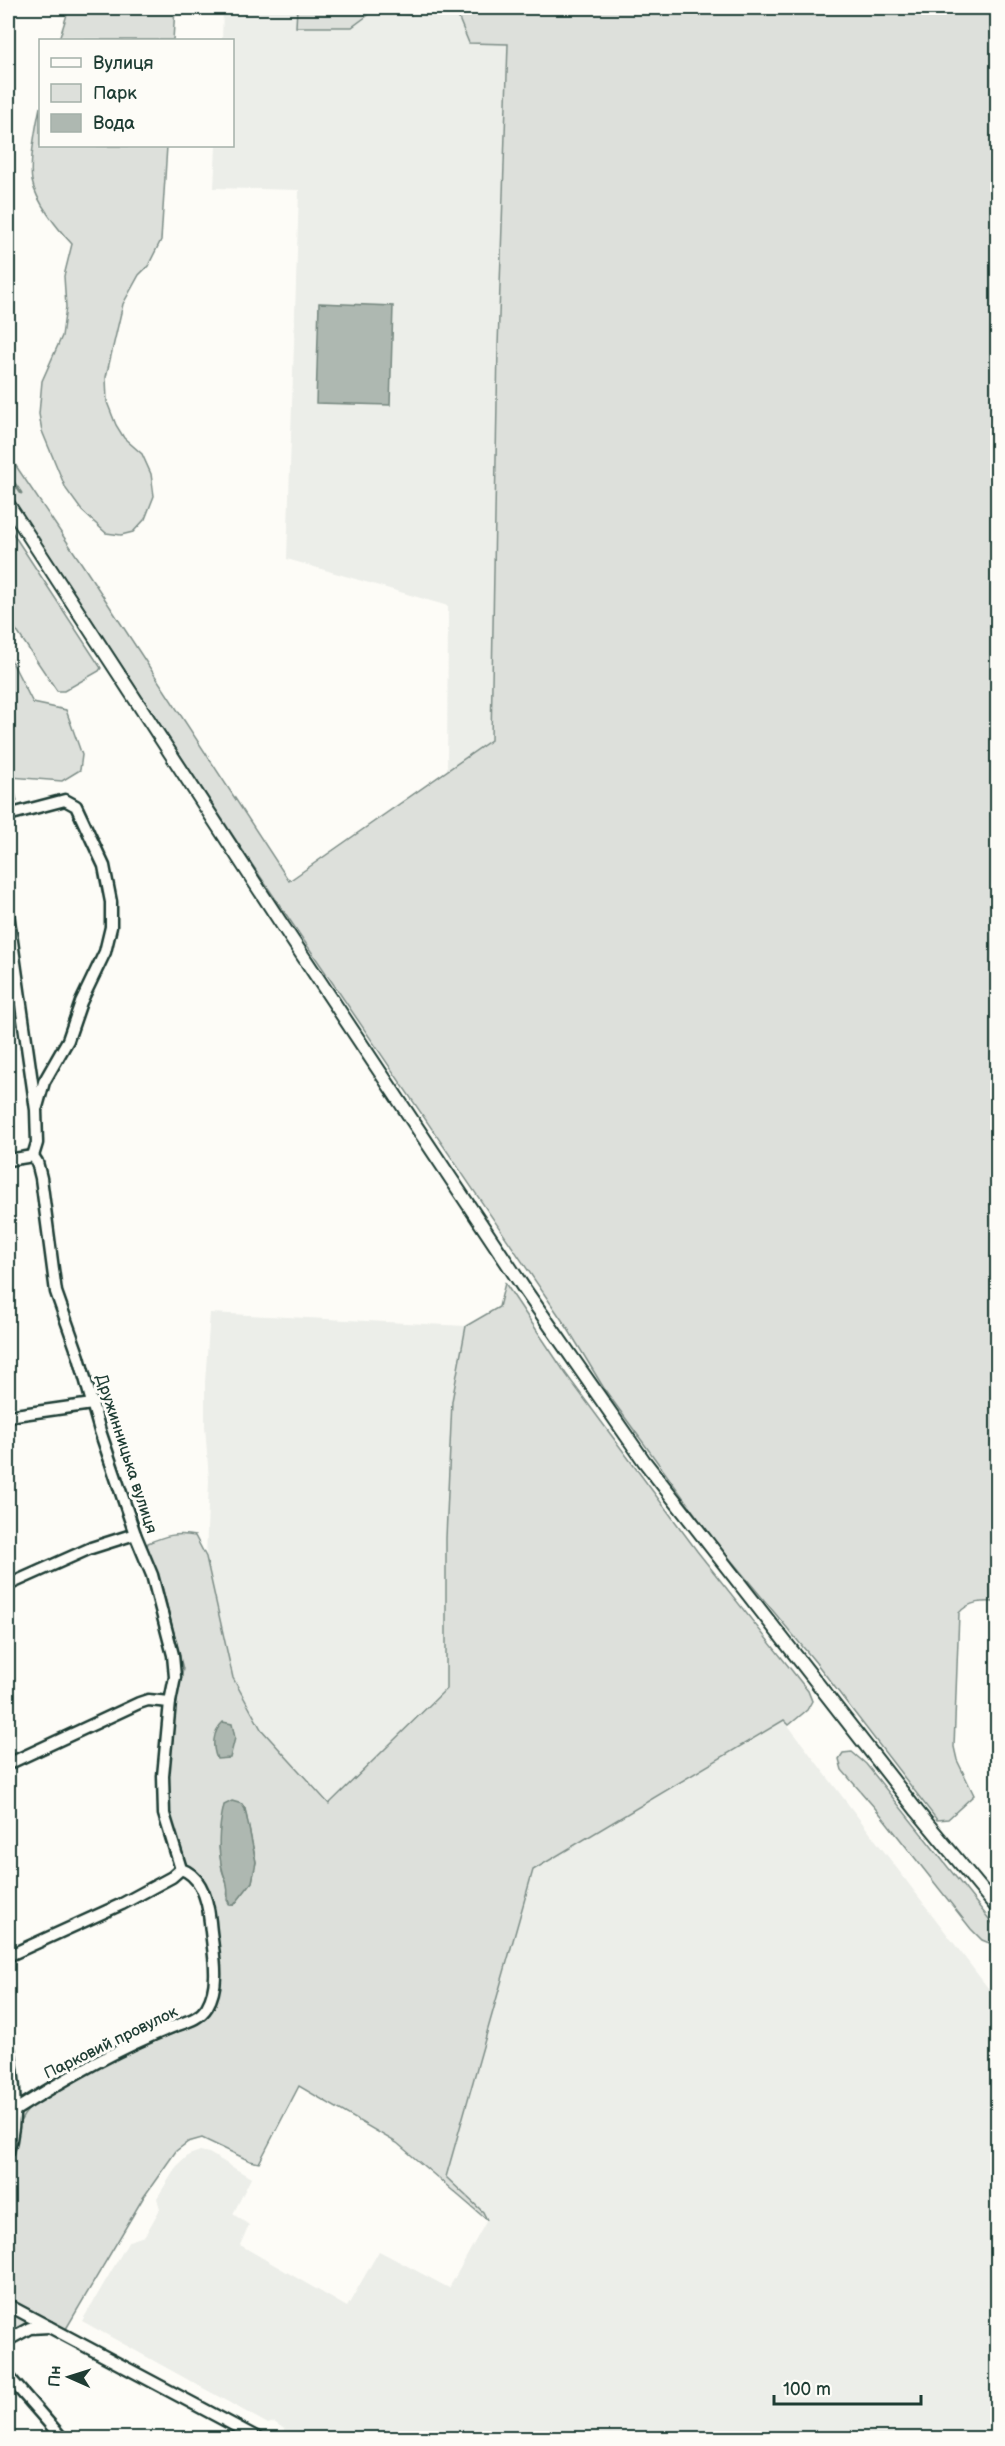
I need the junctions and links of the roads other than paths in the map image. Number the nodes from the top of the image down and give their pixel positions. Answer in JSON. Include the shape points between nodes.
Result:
{"nodes":[{"id":1,"x":8,"y":504,"type":"edge"},
{"id":2,"x":8,"y":815,"type":"edge"},
{"id":3,"x":8,"y":913,"type":"edge"},
{"id":4,"x":36,"y":1110,"type":"junction"},
{"id":5,"x":33,"y":1156,"type":"junction"},
{"id":6,"x":8,"y":1160,"type":"edge"},
{"id":7,"x":92,"y":1404,"type":"junction"},
{"id":8,"x":8,"y":1416,"type":"edge"},
{"id":9,"x":135,"y":1534,"type":"junction"},
{"id":10,"x":8,"y":1586,"type":"edge"},
{"id":11,"x":170,"y":1702,"type":"junction"},
{"id":12,"x":8,"y":1764,"type":"edge"},
{"id":13,"x":181,"y":1869,"type":"junction"},
{"id":14,"x":998,"y":1909,"type":"edge"},
{"id":15,"x":8,"y":1956,"type":"edge"},
{"id":16,"x":212,"y":1995,"type":"joint"},
{"id":17,"x":8,"y":2045,"type":"edge"},
{"id":18,"x":14,"y":2111,"type":"junction"},
{"id":19,"x":8,"y":2152,"type":"edge"},
{"id":20,"x":8,"y":2305,"type":"edge"},
{"id":21,"x":50,"y":2327,"type":"junction"},
{"id":22,"x":8,"y":2340,"type":"edge"},
{"id":23,"x":8,"y":2376,"type":"edge"},
{"id":24,"x":62,"y":2439,"type":"edge"},
{"id":25,"x":258,"y":2439,"type":"edge"}],
"edges":[{"from":1,"to":14,"type":"main road","via":[[279,920],[644,1461]]},
{"from":2,"to":4,"type":"street","via":[[65,800],[76,806],[104,866],[111,902],[105,952],[68,1040],[44,1082]]},
{"from":3,"to":4,"type":"street","name":"Дружинницька вулиця"},
{"from":4,"to":5,"type":"street","name":"Дружинницька вулиця","via":[[37,1143]]},
{"from":5,"to":6,"type":"street"},
{"from":5,"to":7,"type":"street","name":"Дружинницька вулиця","via":[[41,1178],[56,1293]]},
{"from":7,"to":8,"type":"street"},
{"from":7,"to":9,"type":"street","name":"Дружинницька вулиця"},
{"from":9,"to":10,"type":"street","via":[[91,1548]]},
{"from":9,"to":11,"type":"street","name":"Дружинницька вулиця","via":[[152,1575],[173,1655],[175,1677]]},
{"from":11,"to":12,"type":"street","via":[[139,1703]]},
{"from":11,"to":13,"type":"street","name":"Дружинницька вулиця","via":[[164,1814]]},
{"from":13,"to":15,"type":"street","via":[[172,1878],[122,1904]]},
{"from":13,"to":16,"type":"street","name":"Дружинницька вулиця","via":[[194,1875],[207,1902],[215,1967]]},
{"from":16,"to":18,"type":"street","name":"Парковий провулок","via":[[197,2018],[96,2063]]},
{"from":17,"to":18,"type":"street"},
{"from":18,"to":19,"type":"street"},
{"from":20,"to":21,"type":"street"},
{"from":21,"to":22,"type":"street","via":[[30,2328]]},
{"from":21,"to":25,"type":"street"},
{"from":23,"to":24,"type":"street"}]}
